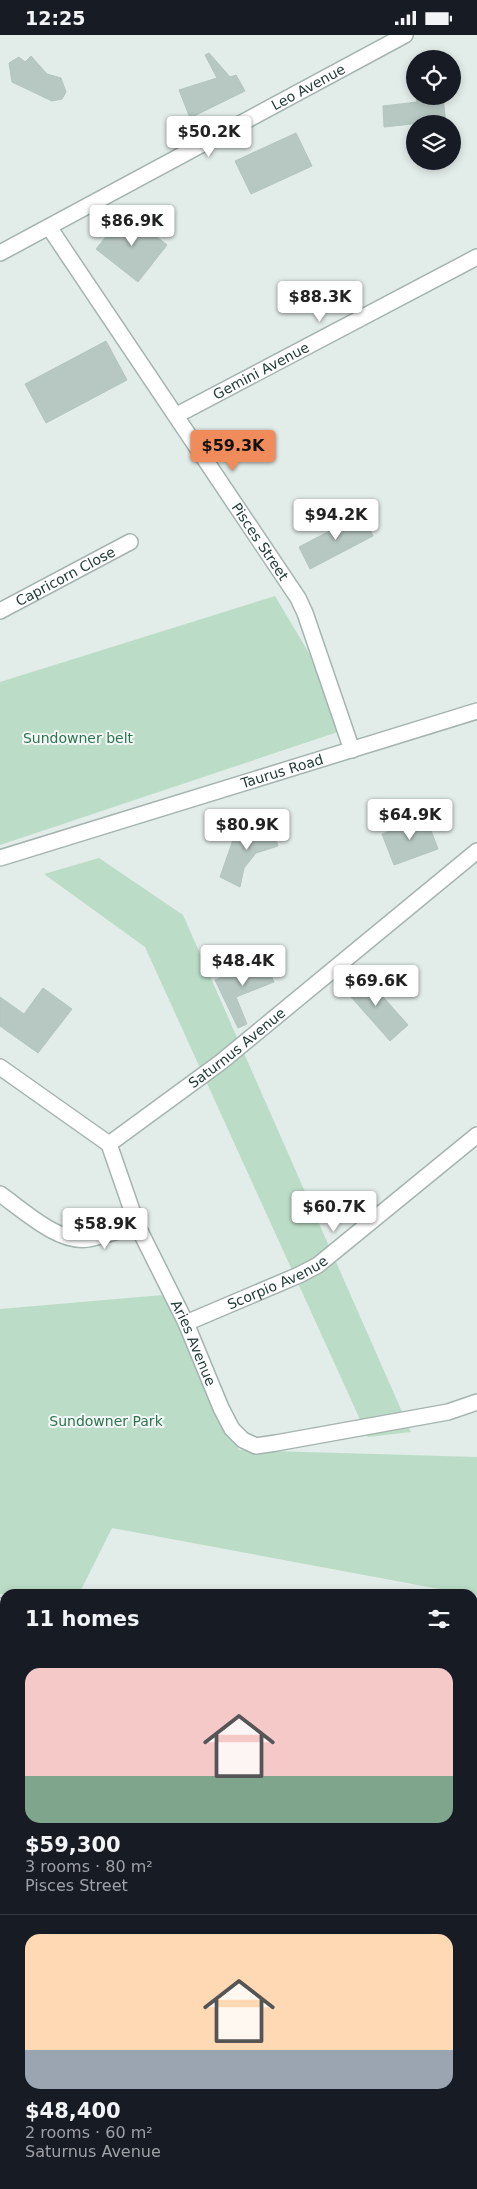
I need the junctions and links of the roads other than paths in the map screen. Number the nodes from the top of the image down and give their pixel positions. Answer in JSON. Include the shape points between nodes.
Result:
{"nodes":[{"id":1,"x":404,"y":35,"type":"edge"},
{"id":2,"x":385,"y":40,"type":"edge"},
{"id":3,"x":49,"y":227,"type":"junction"},
{"id":4,"x":0,"y":253,"type":"edge"},
{"id":5,"x":477,"y":257,"type":"edge"},
{"id":6,"x":177,"y":415,"type":"junction"},
{"id":7,"x":130,"y":542,"type":"dead end"},
{"id":8,"x":0,"y":611,"type":"edge"},
{"id":9,"x":477,"y":711,"type":"edge"},
{"id":10,"x":352,"y":749,"type":"junction"},
{"id":11,"x":477,"y":851,"type":"edge"},
{"id":12,"x":0,"y":858,"type":"edge"},
{"id":13,"x":0,"y":1067,"type":"edge"},
{"id":14,"x":477,"y":1135,"type":"edge"},
{"id":15,"x":109,"y":1143,"type":"junction"},
{"id":16,"x":0,"y":1193,"type":"edge"},
{"id":17,"x":137,"y":1225,"type":"junction"},
{"id":18,"x":186,"y":1323,"type":"junction"},
{"id":19,"x":477,"y":1402,"type":"edge"}],
"edges":[{"from":1,"to":2,"type":"street","name":"Leo Avenue"},
{"from":2,"to":3,"type":"street","name":"Leo Avenue"},
{"from":3,"to":4,"type":"street","name":"Leo Avenue"},
{"from":3,"to":6,"type":"street","name":"Pisces Street"},
{"from":5,"to":6,"type":"street","name":"Gemini Avenue"},
{"from":6,"to":10,"type":"street","name":"Pisces Street","via":[[298,597]]},
{"from":7,"to":8,"type":"street","name":"Capricorn Close"},
{"from":9,"to":10,"type":"street","name":"Taurus Road"},
{"from":10,"to":12,"type":"street","name":"Taurus Road"},
{"from":11,"to":15,"type":"street","name":"Saturnus Avenue","via":[[221,1062]]},
{"from":13,"to":15,"type":"street"},
{"from":14,"to":18,"type":"street","name":"Scorpio Avenue","via":[[318,1265]]},
{"from":15,"to":17,"type":"street","name":"Aries Avenue"},
{"from":16,"to":17,"type":"street","via":[[45,1226],[70,1239],[88,1239]]},
{"from":17,"to":18,"type":"street","name":"Aries Avenue"},
{"from":18,"to":19,"type":"street","name":"Aries Avenue","via":[[232,1429],[256,1446],[448,1412]]}]}
